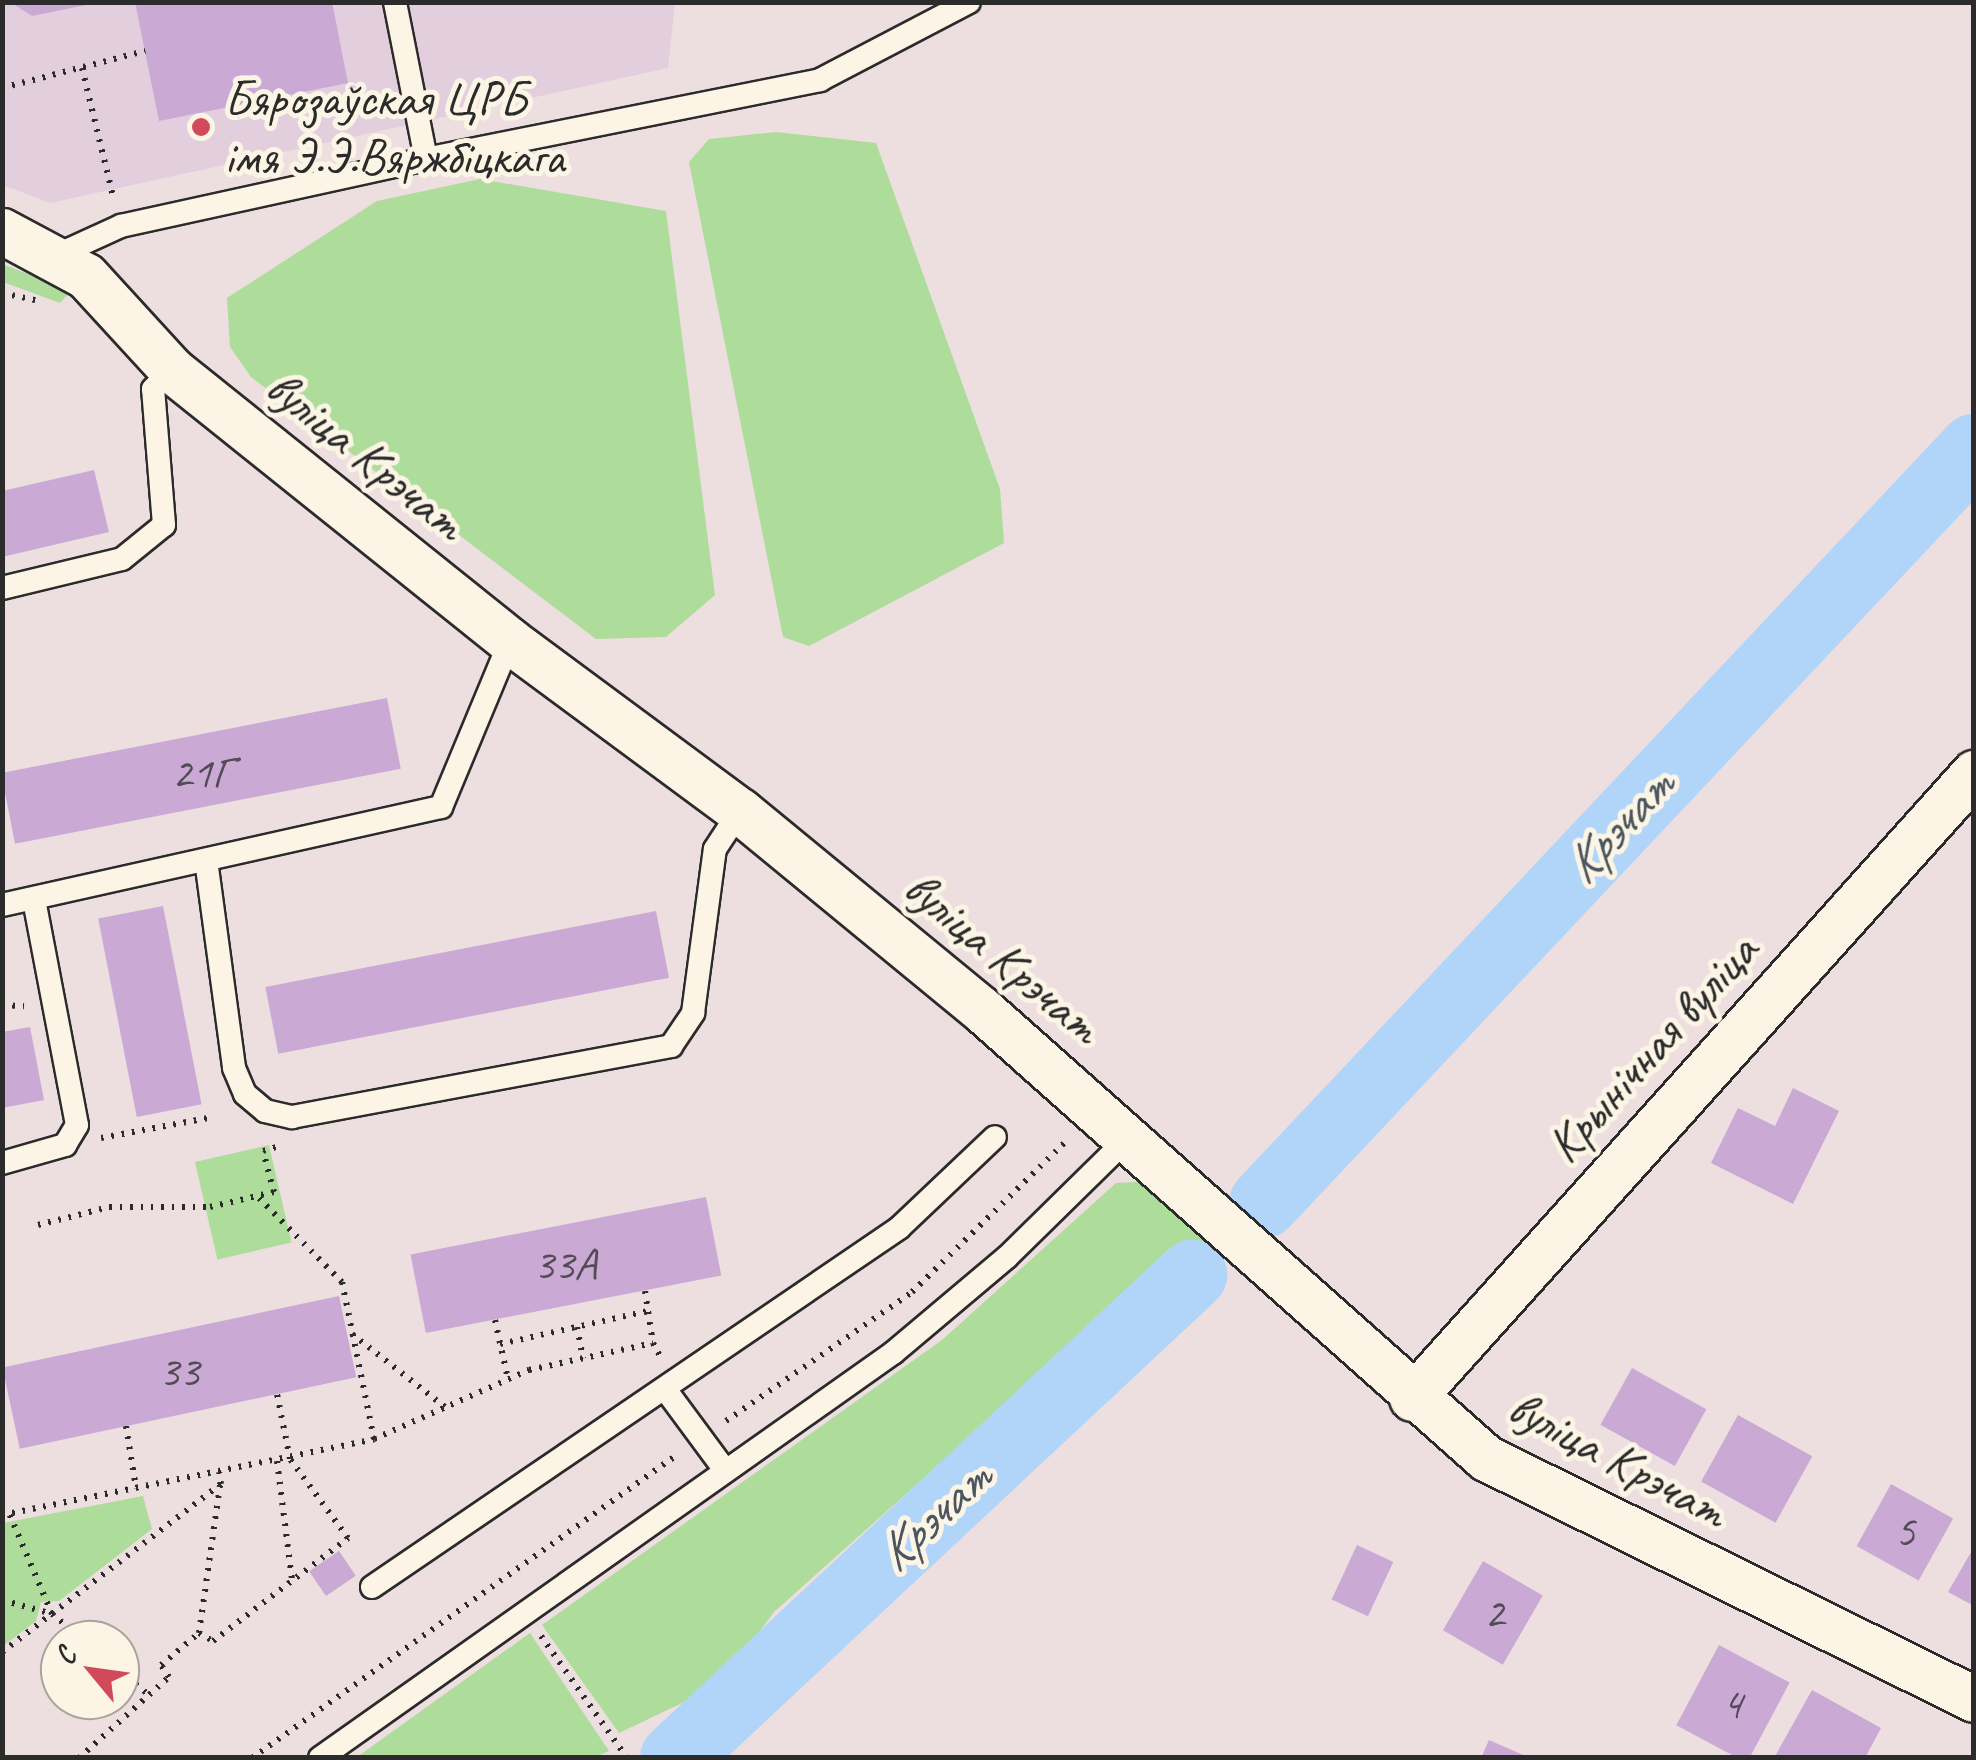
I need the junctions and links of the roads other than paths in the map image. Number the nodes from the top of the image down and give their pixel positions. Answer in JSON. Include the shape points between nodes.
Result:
{"nodes":[{"id":1,"x":395,"y":2,"type":"edge"},
{"id":2,"x":970,"y":2,"type":"edge"},
{"id":3,"x":426,"y":159,"type":"junction"},
{"id":4,"x":2,"y":231,"type":"edge"},
{"id":5,"x":54,"y":257,"type":"junction"},
{"id":6,"x":172,"y":370,"type":"junction"},
{"id":7,"x":2,"y":588,"type":"edge"},
{"id":8,"x":510,"y":641,"type":"junction"},
{"id":9,"x":1974,"y":773,"type":"edge"},
{"id":10,"x":740,"y":811,"type":"junction"},
{"id":11,"x":206,"y":860,"type":"junction"},
{"id":12,"x":34,"y":898,"type":"junction"},
{"id":13,"x":2,"y":904,"type":"edge"},
{"id":14,"x":995,"y":1136,"type":"dead end"},
{"id":15,"x":1128,"y":1138,"type":"junction"},
{"id":16,"x":2,"y":1162,"type":"edge"},
{"id":17,"x":670,"y":1386,"type":"junction"},
{"id":18,"x":1412,"y":1398,"type":"junction"},
{"id":19,"x":724,"y":1470,"type":"junction"},
{"id":20,"x":372,"y":1588,"type":"dead end"},
{"id":21,"x":1974,"y":1699,"type":"edge"},
{"id":22,"x":320,"y":1758,"type":"edge"}],
"edges":[{"from":1,"to":3,"type":"lane"},
{"from":2,"to":3,"type":"lane","via":[[820,80]]},
{"from":3,"to":5,"type":"lane","via":[[121,226]]},
{"from":4,"to":5,"type":"street","name":"вуліца Крэчат"},
{"from":5,"to":6,"type":"street","name":"вуліца Крэчат","via":[[86,276]]},
{"from":6,"to":7,"type":"lane","via":[[153,389],[164,525],[122,560]]},
{"from":6,"to":8,"type":"street","name":"вуліца Крэчат"},
{"from":8,"to":10,"type":"street","name":"вуліца Крэчат"},
{"from":8,"to":11,"type":"lane","via":[[441,807]]},
{"from":9,"to":18,"type":"street","name":"Крынічная вуліца"},
{"from":10,"to":11,"type":"lane","via":[[715,849],[693,1013],[671,1046],[292,1117],[265,1111],[245,1094],[234,1068]]},
{"from":10,"to":15,"type":"street","name":"вуліца Крэчат"},
{"from":11,"to":12,"type":"lane"},
{"from":12,"to":13,"type":"lane"},
{"from":12,"to":16,"type":"lane","via":[[77,1125],[65,1145]]},
{"from":14,"to":17,"type":"lane","via":[[899,1228]]},
{"from":15,"to":18,"type":"street","name":"вуліца Крэчат"},
{"from":15,"to":19,"type":"lane","via":[[1007,1257],[893,1352]]},
{"from":17,"to":19,"type":"lane"},
{"from":17,"to":20,"type":"lane"},
{"from":18,"to":21,"type":"street","name":"вуліца Крэчат","via":[[1486,1458]]},
{"from":19,"to":22,"type":"lane"}]}
